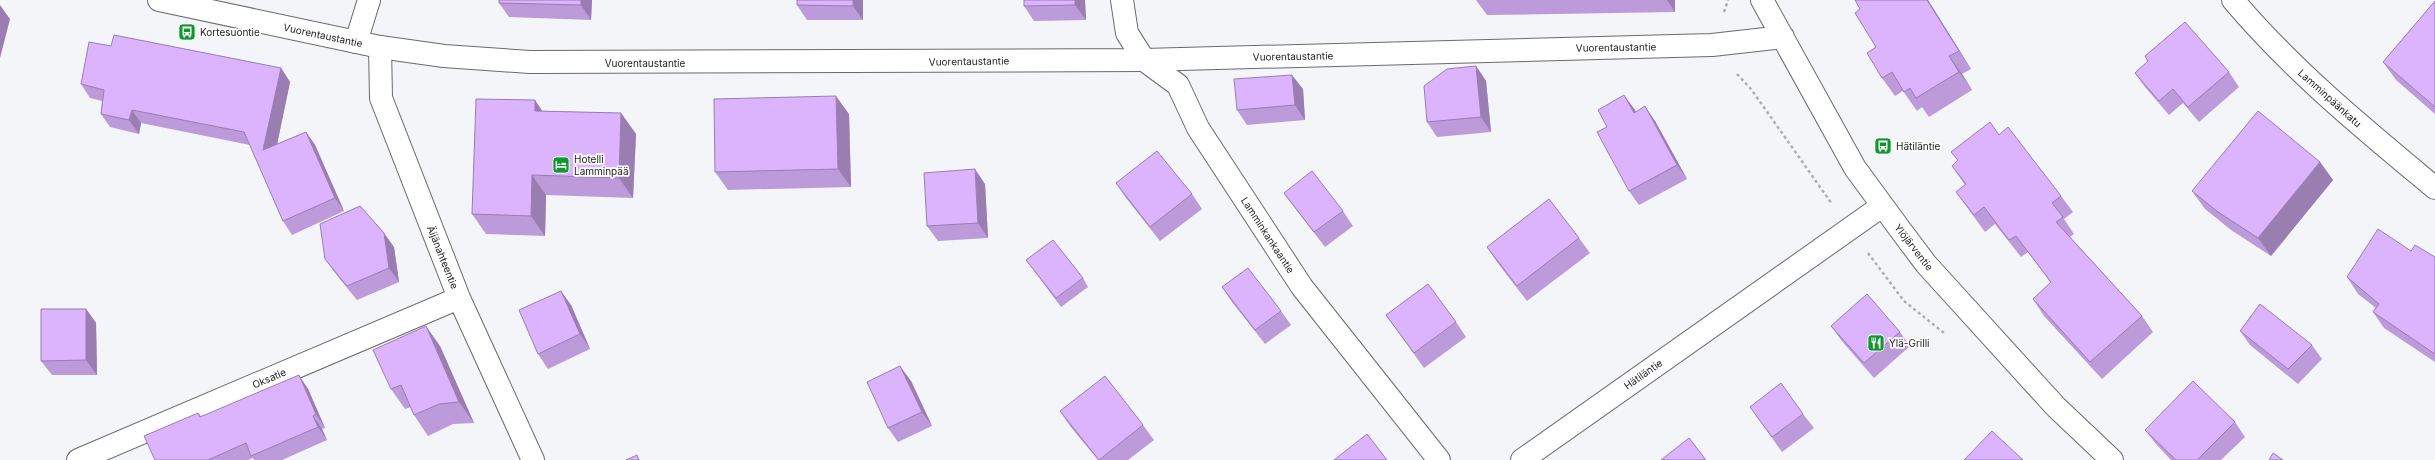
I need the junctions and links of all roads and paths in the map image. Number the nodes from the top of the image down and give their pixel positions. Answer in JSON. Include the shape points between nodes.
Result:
{"nodes":[{"id":1,"x":159,"y":0,"type":"edge"},
{"id":2,"x":369,"y":0,"type":"edge"},
{"id":3,"x":1122,"y":0,"type":"edge"},
{"id":4,"x":1762,"y":0,"type":"edge"},
{"id":5,"x":2233,"y":0,"type":"edge"},
{"id":6,"x":1783,"y":37,"type":"junction"},
{"id":7,"x":356,"y":42,"type":"junction"},
{"id":8,"x":380,"y":47,"type":"junction"},
{"id":9,"x":1144,"y":60,"type":"junction"},
{"id":10,"x":2435,"y":188,"type":"edge"},
{"id":11,"x":1882,"y":206,"type":"junction"},
{"id":12,"x":459,"y":298,"type":"junction"},
{"id":13,"x":78,"y":460,"type":"edge"},
{"id":14,"x":532,"y":460,"type":"edge"},
{"id":15,"x":1439,"y":460,"type":"edge"},
{"id":16,"x":1522,"y":460,"type":"edge"},
{"id":17,"x":2112,"y":460,"type":"edge"}],
"edges":[{"from":1,"to":7,"type":"main road","name":"Vuorentaustantie"},
{"from":2,"to":7,"type":"main road"},
{"from":3,"to":9,"type":"main road","name":"Lamminkankaantie","via":[[1127,33]]},
{"from":4,"to":6,"type":"main road","name":"Ylöjärventie"},
{"from":5,"to":10,"type":"main road","name":"Lamminpäänkatu","via":[[2258,29],[2327,98]]},
{"from":6,"to":9,"type":"main road","name":"Vuorentaustantie","via":[[1712,45]]},
{"from":6,"to":11,"type":"main road","name":"Ylöjärventie","via":[[1855,168]]},
{"from":7,"to":8,"type":"main road","name":"Vuorentaustantie"},
{"from":8,"to":9,"type":"main road","name":"Vuorentaustantie","via":[[444,56],[530,62]]},
{"from":8,"to":12,"type":"main road","name":"Äijänahteentie","via":[[381,98]]},
{"from":9,"to":15,"type":"main road","name":"Lamminkankaantie","via":[[1178,85],[1198,128],[1302,287]]},
{"from":11,"to":16,"type":"main road","name":"Hätiläntie"},
{"from":11,"to":17,"type":"main road","name":"Ylöjärventie","via":[[1926,264],[2056,408]]},
{"from":12,"to":13,"type":"main road","name":"Oksatie"},
{"from":12,"to":14,"type":"main road","name":"Äijänahteentie"}]}
